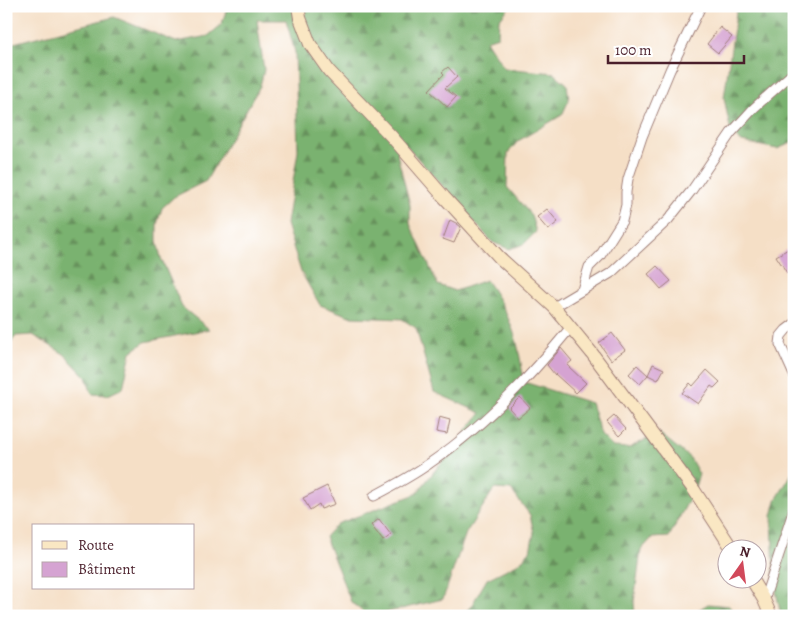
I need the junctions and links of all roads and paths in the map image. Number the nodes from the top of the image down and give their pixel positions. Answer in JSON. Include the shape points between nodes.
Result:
{"nodes":[{"id":1,"x":298,"y":6,"type":"edge"},
{"id":2,"x":701,"y":6,"type":"edge"},
{"id":3,"x":794,"y":72,"type":"edge"},
{"id":4,"x":582,"y":290,"type":"junction"},
{"id":5,"x":554,"y":307,"type":"junction"},
{"id":6,"x":794,"y":324,"type":"edge"},
{"id":7,"x":571,"y":327,"type":"junction"},
{"id":8,"x":794,"y":375,"type":"edge"},
{"id":9,"x":374,"y":496,"type":"dead end"},
{"id":10,"x":794,"y":509,"type":"edge"},
{"id":11,"x":726,"y":540,"type":"edge"},
{"id":12,"x":758,"y":590,"type":"edge"},
{"id":13,"x":764,"y":600,"type":"junction"},
{"id":14,"x":771,"y":616,"type":"edge"}],
"edges":[{"from":1,"to":5,"type":"street","via":[[310,44],[328,71],[500,258]]},
{"from":2,"to":4,"type":"street","via":[[642,137],[628,179],[622,221],[600,256],[589,267]]},
{"from":3,"to":4,"type":"street","via":[[731,133],[668,220],[612,273]]},
{"from":4,"to":5,"type":"street"},
{"from":5,"to":7,"type":"street"},
{"from":6,"to":8,"type":"street","via":[[781,336],[780,344]]},
{"from":7,"to":9,"type":"street","via":[[543,361],[466,436],[430,463]]},
{"from":7,"to":11,"type":"street","via":[[694,490]]},
{"from":10,"to":13,"type":"street"},
{"from":12,"to":13,"type":"street"},
{"from":13,"to":14,"type":"street"}]}
